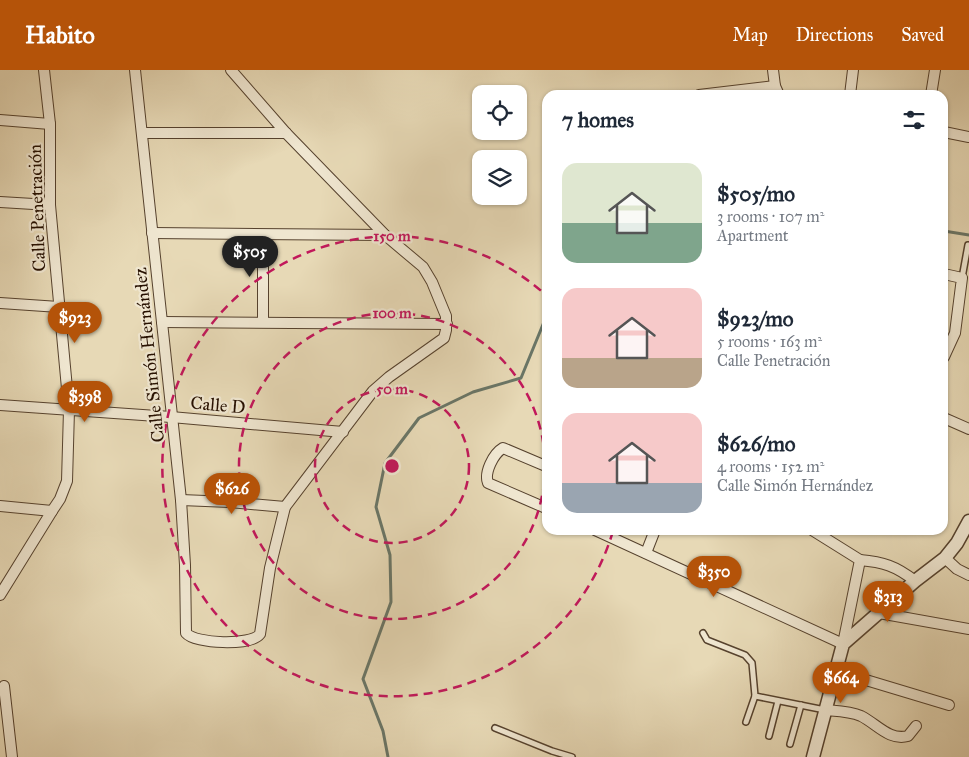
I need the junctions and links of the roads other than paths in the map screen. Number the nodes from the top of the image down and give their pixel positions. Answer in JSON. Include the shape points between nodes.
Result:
{"nodes":[{"id":1,"x":44,"y":70,"type":"edge"},
{"id":2,"x":135,"y":70,"type":"edge"},
{"id":3,"x":232,"y":70,"type":"edge"},
{"id":4,"x":773,"y":70,"type":"edge"},
{"id":5,"x":853,"y":70,"type":"edge"},
{"id":6,"x":935,"y":70,"type":"edge"},
{"id":7,"x":777,"y":90,"type":"edge"},
{"id":8,"x":851,"y":90,"type":"edge"},
{"id":9,"x":932,"y":90,"type":"edge"},
{"id":10,"x":0,"y":120,"type":"edge"},
{"id":11,"x":50,"y":124,"type":"junction"},
{"id":12,"x":143,"y":133,"type":"junction"},
{"id":13,"x":286,"y":133,"type":"junction"},
{"id":14,"x":948,"y":133,"type":"edge"},
{"id":15,"x":969,"y":137,"type":"edge"},
{"id":16,"x":0,"y":202,"type":"edge"},
{"id":17,"x":50,"y":205,"type":"junction"},
{"id":18,"x":152,"y":233,"type":"junction"},
{"id":19,"x":263,"y":235,"type":"junction"},
{"id":20,"x":385,"y":235,"type":"junction"},
{"id":21,"x":968,"y":245,"type":"dead end"},
{"id":22,"x":948,"y":275,"type":"edge"},
{"id":23,"x":962,"y":278,"type":"junction"},
{"id":24,"x":0,"y":302,"type":"edge"},
{"id":25,"x":59,"y":307,"type":"junction"},
{"id":26,"x":162,"y":322,"type":"junction"},
{"id":27,"x":263,"y":322,"type":"junction"},
{"id":28,"x":447,"y":324,"type":"junction"},
{"id":29,"x":948,"y":349,"type":"edge"},
{"id":30,"x":0,"y":404,"type":"edge"},
{"id":31,"x":69,"y":410,"type":"junction"},
{"id":32,"x":171,"y":416,"type":"junction"},
{"id":33,"x":948,"y":420,"type":"edge"},
{"id":34,"x":969,"y":429,"type":"edge"},
{"id":35,"x":343,"y":432,"type":"junction"},
{"id":36,"x":542,"y":464,"type":"edge"},
{"id":37,"x":181,"y":500,"type":"junction"},
{"id":38,"x":0,"y":506,"type":"edge"},
{"id":39,"x":542,"y":506,"type":"edge"},
{"id":40,"x":286,"y":507,"type":"junction"},
{"id":41,"x":52,"y":511,"type":"junction"},
{"id":42,"x":969,"y":521,"type":"edge"},
{"id":43,"x":605,"y":535,"type":"edge"},
{"id":44,"x":653,"y":535,"type":"edge"},
{"id":45,"x":820,"y":535,"type":"edge"},
{"id":46,"x":646,"y":553,"type":"junction"},
{"id":47,"x":945,"y":558,"type":"junction"},
{"id":48,"x":860,"y":560,"type":"junction"},
{"id":49,"x":969,"y":575,"type":"edge"},
{"id":50,"x":915,"y":581,"type":"junction"},
{"id":51,"x":0,"y":595,"type":"edge"},
{"id":52,"x":879,"y":613,"type":"junction"},
{"id":53,"x":969,"y":629,"type":"edge"},
{"id":54,"x":703,"y":633,"type":"dead end"},
{"id":55,"x":843,"y":644,"type":"junction"},
{"id":56,"x":836,"y":671,"type":"junction"},
{"id":57,"x":4,"y":686,"type":"dead end"},
{"id":58,"x":755,"y":696,"type":"junction"},
{"id":59,"x":778,"y":701,"type":"junction"},
{"id":60,"x":801,"y":705,"type":"junction"},
{"id":61,"x":949,"y":705,"type":"dead end"},
{"id":62,"x":825,"y":710,"type":"junction"},
{"id":63,"x":746,"y":722,"type":"dead end"},
{"id":64,"x":916,"y":726,"type":"dead end"},
{"id":65,"x":495,"y":728,"type":"dead end"},
{"id":66,"x":769,"y":736,"type":"dead end"},
{"id":67,"x":790,"y":744,"type":"dead end"},
{"id":68,"x":12,"y":757,"type":"edge"},
{"id":69,"x":572,"y":757,"type":"edge"},
{"id":70,"x":813,"y":757,"type":"edge"}],
"edges":[{"from":1,"to":11,"type":"street","name":"Calle Penetración"},
{"from":2,"to":12,"type":"street","name":"Calle Simón Hernández"},
{"from":3,"to":13,"type":"street"},
{"from":4,"to":7,"type":"street"},
{"from":5,"to":8,"type":"street"},
{"from":6,"to":9,"type":"street"},
{"from":10,"to":11,"type":"street"},
{"from":11,"to":17,"type":"street","name":"Calle Penetración"},
{"from":12,"to":13,"type":"street"},
{"from":12,"to":18,"type":"street","name":"Calle Simón Hernández"},
{"from":13,"to":20,"type":"street"},
{"from":14,"to":15,"type":"street"},
{"from":16,"to":17,"type":"street"},
{"from":17,"to":25,"type":"street","name":"Calle Penetración"},
{"from":18,"to":19,"type":"street"},
{"from":18,"to":26,"type":"street","name":"Calle Simón Hernández"},
{"from":19,"to":20,"type":"street"},
{"from":19,"to":27,"type":"street"},
{"from":20,"to":28,"type":"street","via":[[424,267],[439,297]]},
{"from":21,"to":23,"type":"lane"},
{"from":22,"to":23,"type":"street"},
{"from":23,"to":29,"type":"street","via":[[955,333]]},
{"from":24,"to":25,"type":"street"},
{"from":25,"to":31,"type":"street","name":"Calle Penetración"},
{"from":26,"to":27,"type":"street"},
{"from":26,"to":32,"type":"street","name":"Calle Simón Hernández"},
{"from":27,"to":28,"type":"street"},
{"from":28,"to":35,"type":"street","via":[[444,338],[373,391]]},
{"from":30,"to":31,"type":"street","name":"Calle D"},
{"from":31,"to":32,"type":"street","name":"Calle D"},
{"from":31,"to":41,"type":"street","name":"Calle Penetración","via":[[67,481]]},
{"from":32,"to":35,"type":"street","name":"Calle D"},
{"from":32,"to":37,"type":"street","name":"Calle Simón Hernández"},
{"from":33,"to":34,"type":"street"},
{"from":35,"to":40,"type":"street"},
{"from":36,"to":39,"type":"street","via":[[503,448],[498,451],[486,478],[488,483]]},
{"from":37,"to":40,"type":"street"},
{"from":37,"to":40,"type":"street","name":"Calle Simón Hernández","via":[[188,636],[231,642],[246,641],[260,634],[270,568]]},
{"from":38,"to":41,"type":"street"},
{"from":41,"to":51,"type":"street","name":"Calle Penetración"},
{"from":42,"to":47,"type":"street"},
{"from":43,"to":46,"type":"street"},
{"from":44,"to":46,"type":"street"},
{"from":45,"to":48,"type":"street"},
{"from":46,"to":55,"type":"street"},
{"from":47,"to":49,"type":"street"},
{"from":47,"to":50,"type":"street"},
{"from":48,"to":50,"type":"street","via":[[888,564]]},
{"from":48,"to":55,"type":"street"},
{"from":50,"to":52,"type":"street"},
{"from":52,"to":53,"type":"street"},
{"from":52,"to":55,"type":"street"},
{"from":54,"to":58,"type":"lane","via":[[707,640],[749,658]]},
{"from":55,"to":56,"type":"street"},
{"from":56,"to":61,"type":"street"},
{"from":56,"to":62,"type":"street"},
{"from":57,"to":68,"type":"street"},
{"from":58,"to":59,"type":"lane"},
{"from":58,"to":63,"type":"lane"},
{"from":59,"to":60,"type":"lane"},
{"from":59,"to":66,"type":"lane"},
{"from":60,"to":62,"type":"lane"},
{"from":60,"to":67,"type":"lane"},
{"from":62,"to":64,"type":"street","via":[[861,716],[895,737],[908,736]]},
{"from":62,"to":70,"type":"street"},
{"from":65,"to":69,"type":"lane"}]}
